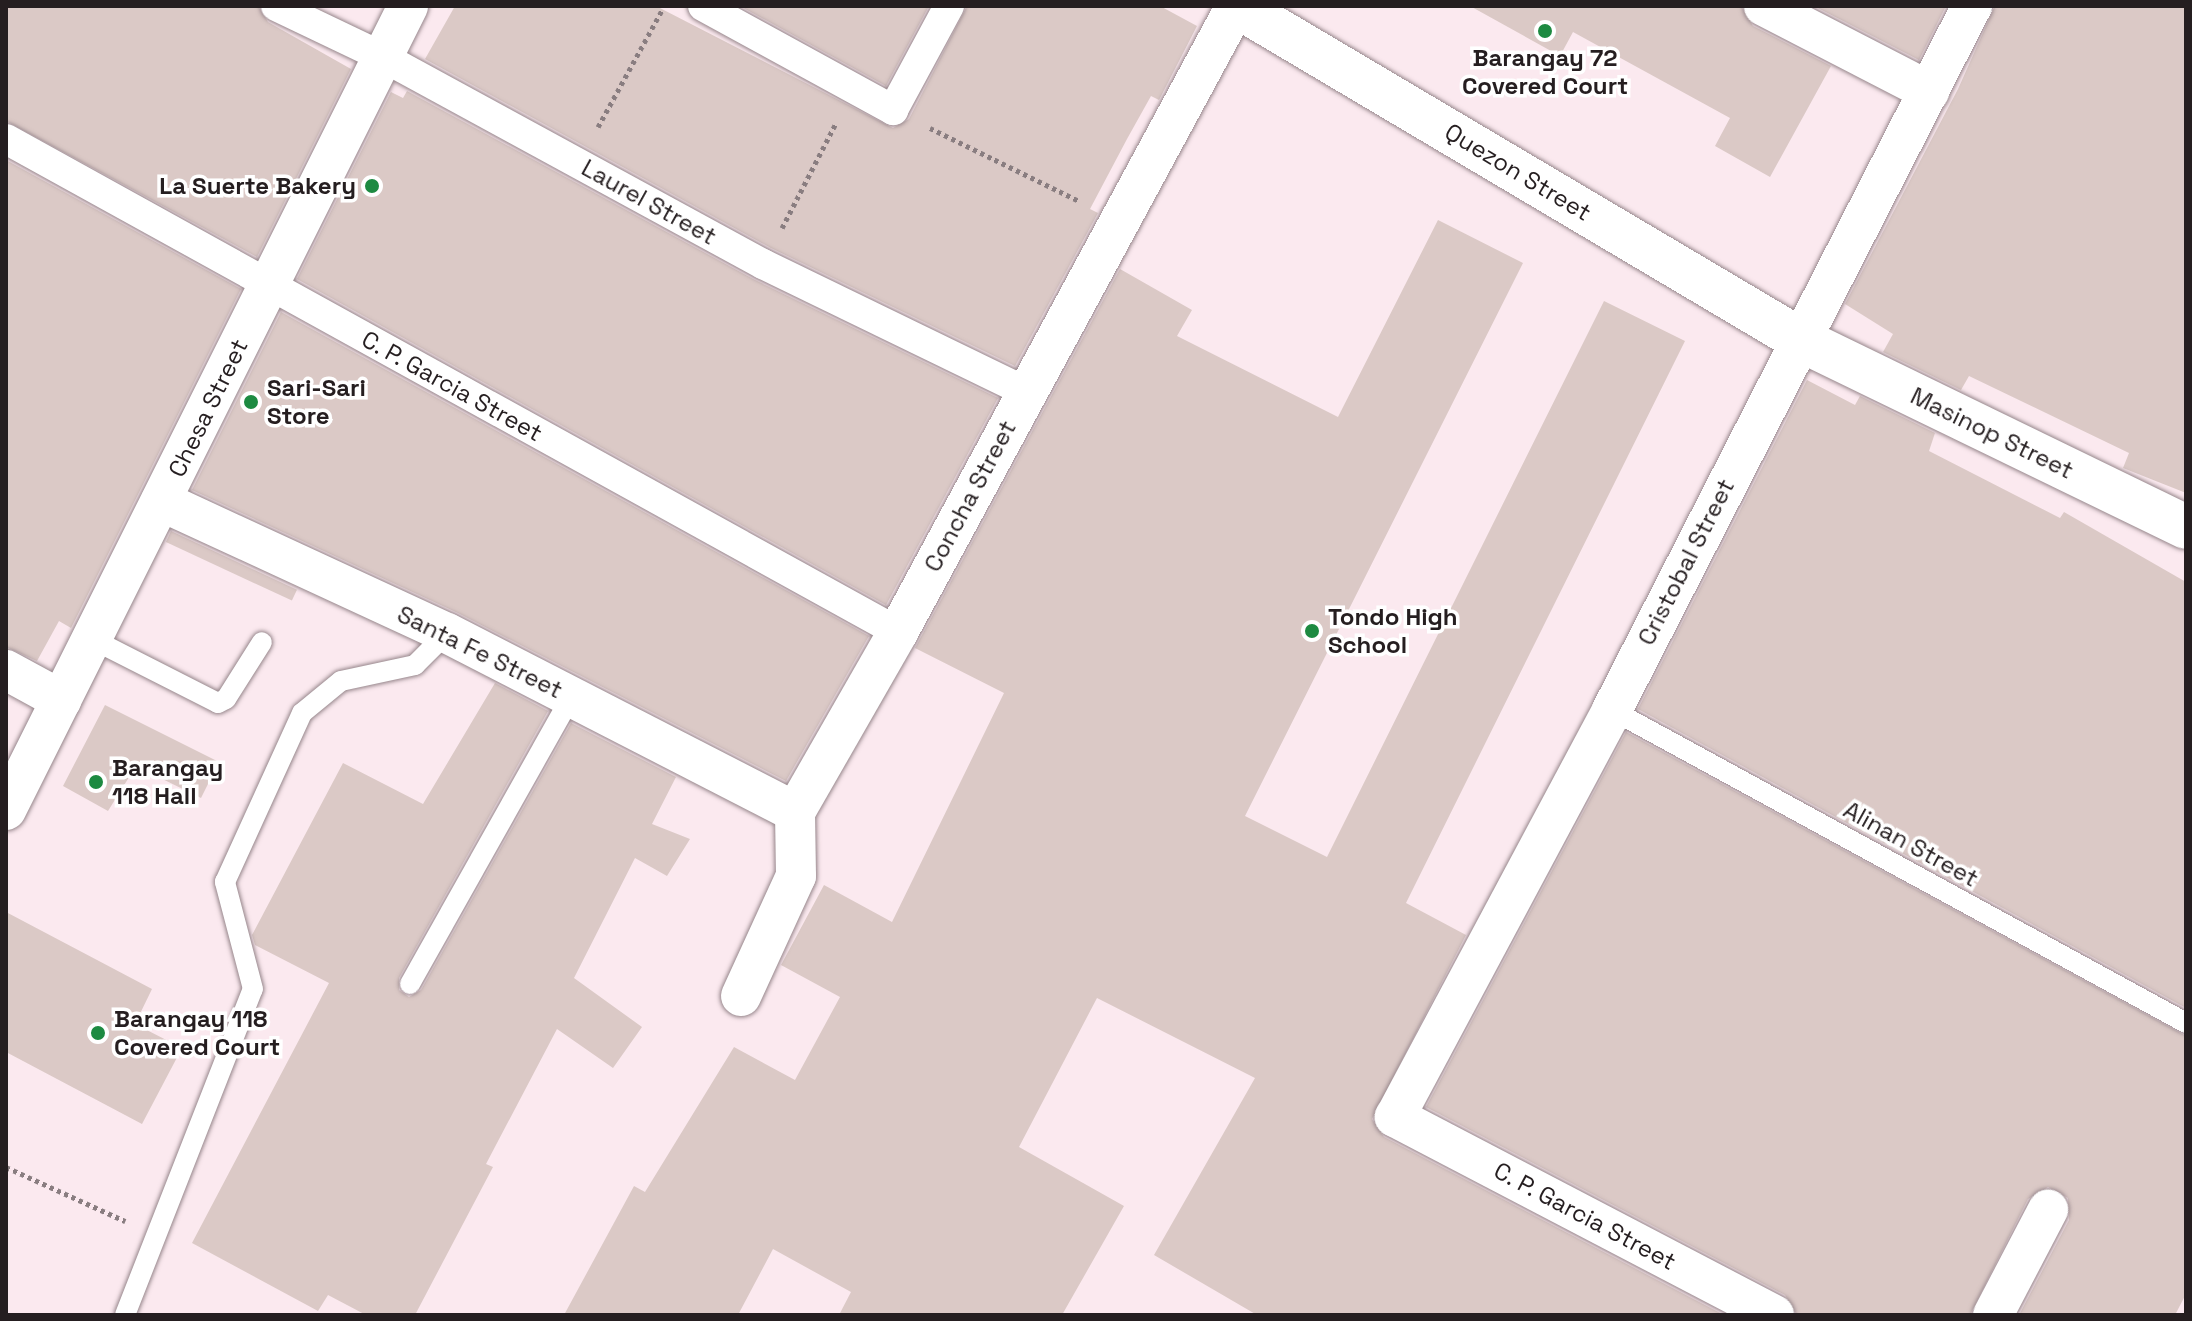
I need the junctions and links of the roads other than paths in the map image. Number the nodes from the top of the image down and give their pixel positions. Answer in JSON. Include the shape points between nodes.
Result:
{"nodes":[{"id":1,"x":276,"y":6,"type":"edge"},
{"id":2,"x":408,"y":6,"type":"edge"},
{"id":3,"x":703,"y":6,"type":"edge"},
{"id":4,"x":949,"y":6,"type":"edge"},
{"id":5,"x":1236,"y":6,"type":"edge"},
{"id":6,"x":1764,"y":6,"type":"edge"},
{"id":7,"x":1972,"y":6,"type":"edge"},
{"id":8,"x":383,"y":57,"type":"junction"},
{"id":9,"x":1929,"y":91,"type":"junction"},
{"id":10,"x":6,"y":139,"type":"edge"},
{"id":11,"x":268,"y":286,"type":"junction"},
{"id":12,"x":1799,"y":339,"type":"junction"},
{"id":13,"x":1025,"y":391,"type":"junction"},
{"id":14,"x":161,"y":501,"type":"junction"},
{"id":15,"x":2186,"y":527,"type":"edge"},
{"id":16,"x":898,"y":632,"type":"junction"},
{"id":17,"x":447,"y":633,"type":"junction"},
{"id":18,"x":92,"y":639,"type":"junction"},
{"id":19,"x":262,"y":642,"type":"dead end"},
{"id":20,"x":6,"y":670,"type":"edge"},
{"id":21,"x":571,"y":697,"type":"junction"},
{"id":22,"x":61,"y":700,"type":"junction"},
{"id":23,"x":1612,"y":710,"type":"junction"},
{"id":24,"x":6,"y":810,"type":"edge"},
{"id":25,"x":795,"y":812,"type":"junction"},
{"id":26,"x":410,"y":984,"type":"dead end"},
{"id":27,"x":741,"y":996,"type":"dead end"},
{"id":28,"x":2186,"y":1023,"type":"edge"},
{"id":29,"x":1395,"y":1117,"type":"joint"},
{"id":30,"x":2048,"y":1210,"type":"dead end"},
{"id":31,"x":125,"y":1315,"type":"edge"},
{"id":32,"x":1774,"y":1315,"type":"edge"},
{"id":33,"x":1993,"y":1315,"type":"edge"}],
"edges":[{"from":1,"to":8,"type":"street","name":"Laurel Street"},
{"from":2,"to":8,"type":"street","name":"Chesa Street"},
{"from":3,"to":4,"type":"street","via":[[893,110]]},
{"from":5,"to":12,"type":"street","name":"Quezon Street"},
{"from":5,"to":13,"type":"street","name":"Concha Street"},
{"from":6,"to":9,"type":"street"},
{"from":7,"to":9,"type":"street","name":"Cristobal Street"},
{"from":8,"to":11,"type":"street","name":"Chesa Street"},
{"from":8,"to":13,"type":"street","name":"Laurel Street","via":[[763,264]]},
{"from":9,"to":12,"type":"street","name":"Cristobal Street"},
{"from":10,"to":11,"type":"street","name":"C. P. Garcia Street"},
{"from":11,"to":14,"type":"street","name":"Chesa Street"},
{"from":11,"to":16,"type":"street","name":"C. P. Garcia Street"},
{"from":12,"to":15,"type":"street","name":"Masinop Street"},
{"from":12,"to":23,"type":"street","name":"Cristobal Street"},
{"from":13,"to":16,"type":"street","name":"Concha Street"},
{"from":14,"to":17,"type":"street","name":"Santa Fe Street"},
{"from":14,"to":18,"type":"street","name":"Chesa Street"},
{"from":16,"to":25,"type":"street","name":"Concha Street"},
{"from":17,"to":21,"type":"street","name":"Santa Fe Street"},
{"from":17,"to":31,"type":"lane","via":[[415,665],[341,681],[302,713],[225,882],[253,989]]},
{"from":18,"to":19,"type":"lane","via":[[218,703],[226,699]]},
{"from":18,"to":22,"type":"street","name":"Chesa Street"},
{"from":20,"to":22,"type":"street"},
{"from":21,"to":25,"type":"street","name":"Santa Fe Street"},
{"from":21,"to":26,"type":"lane"},
{"from":22,"to":24,"type":"street","name":"Chesa Street"},
{"from":23,"to":28,"type":"lane","name":"Alinan Street"},
{"from":23,"to":29,"type":"street","name":"Cristobal Street"},
{"from":25,"to":27,"type":"street","via":[[796,876]]},
{"from":29,"to":32,"type":"street","name":"C. P. Garcia Street"},
{"from":30,"to":33,"type":"street"}]}
